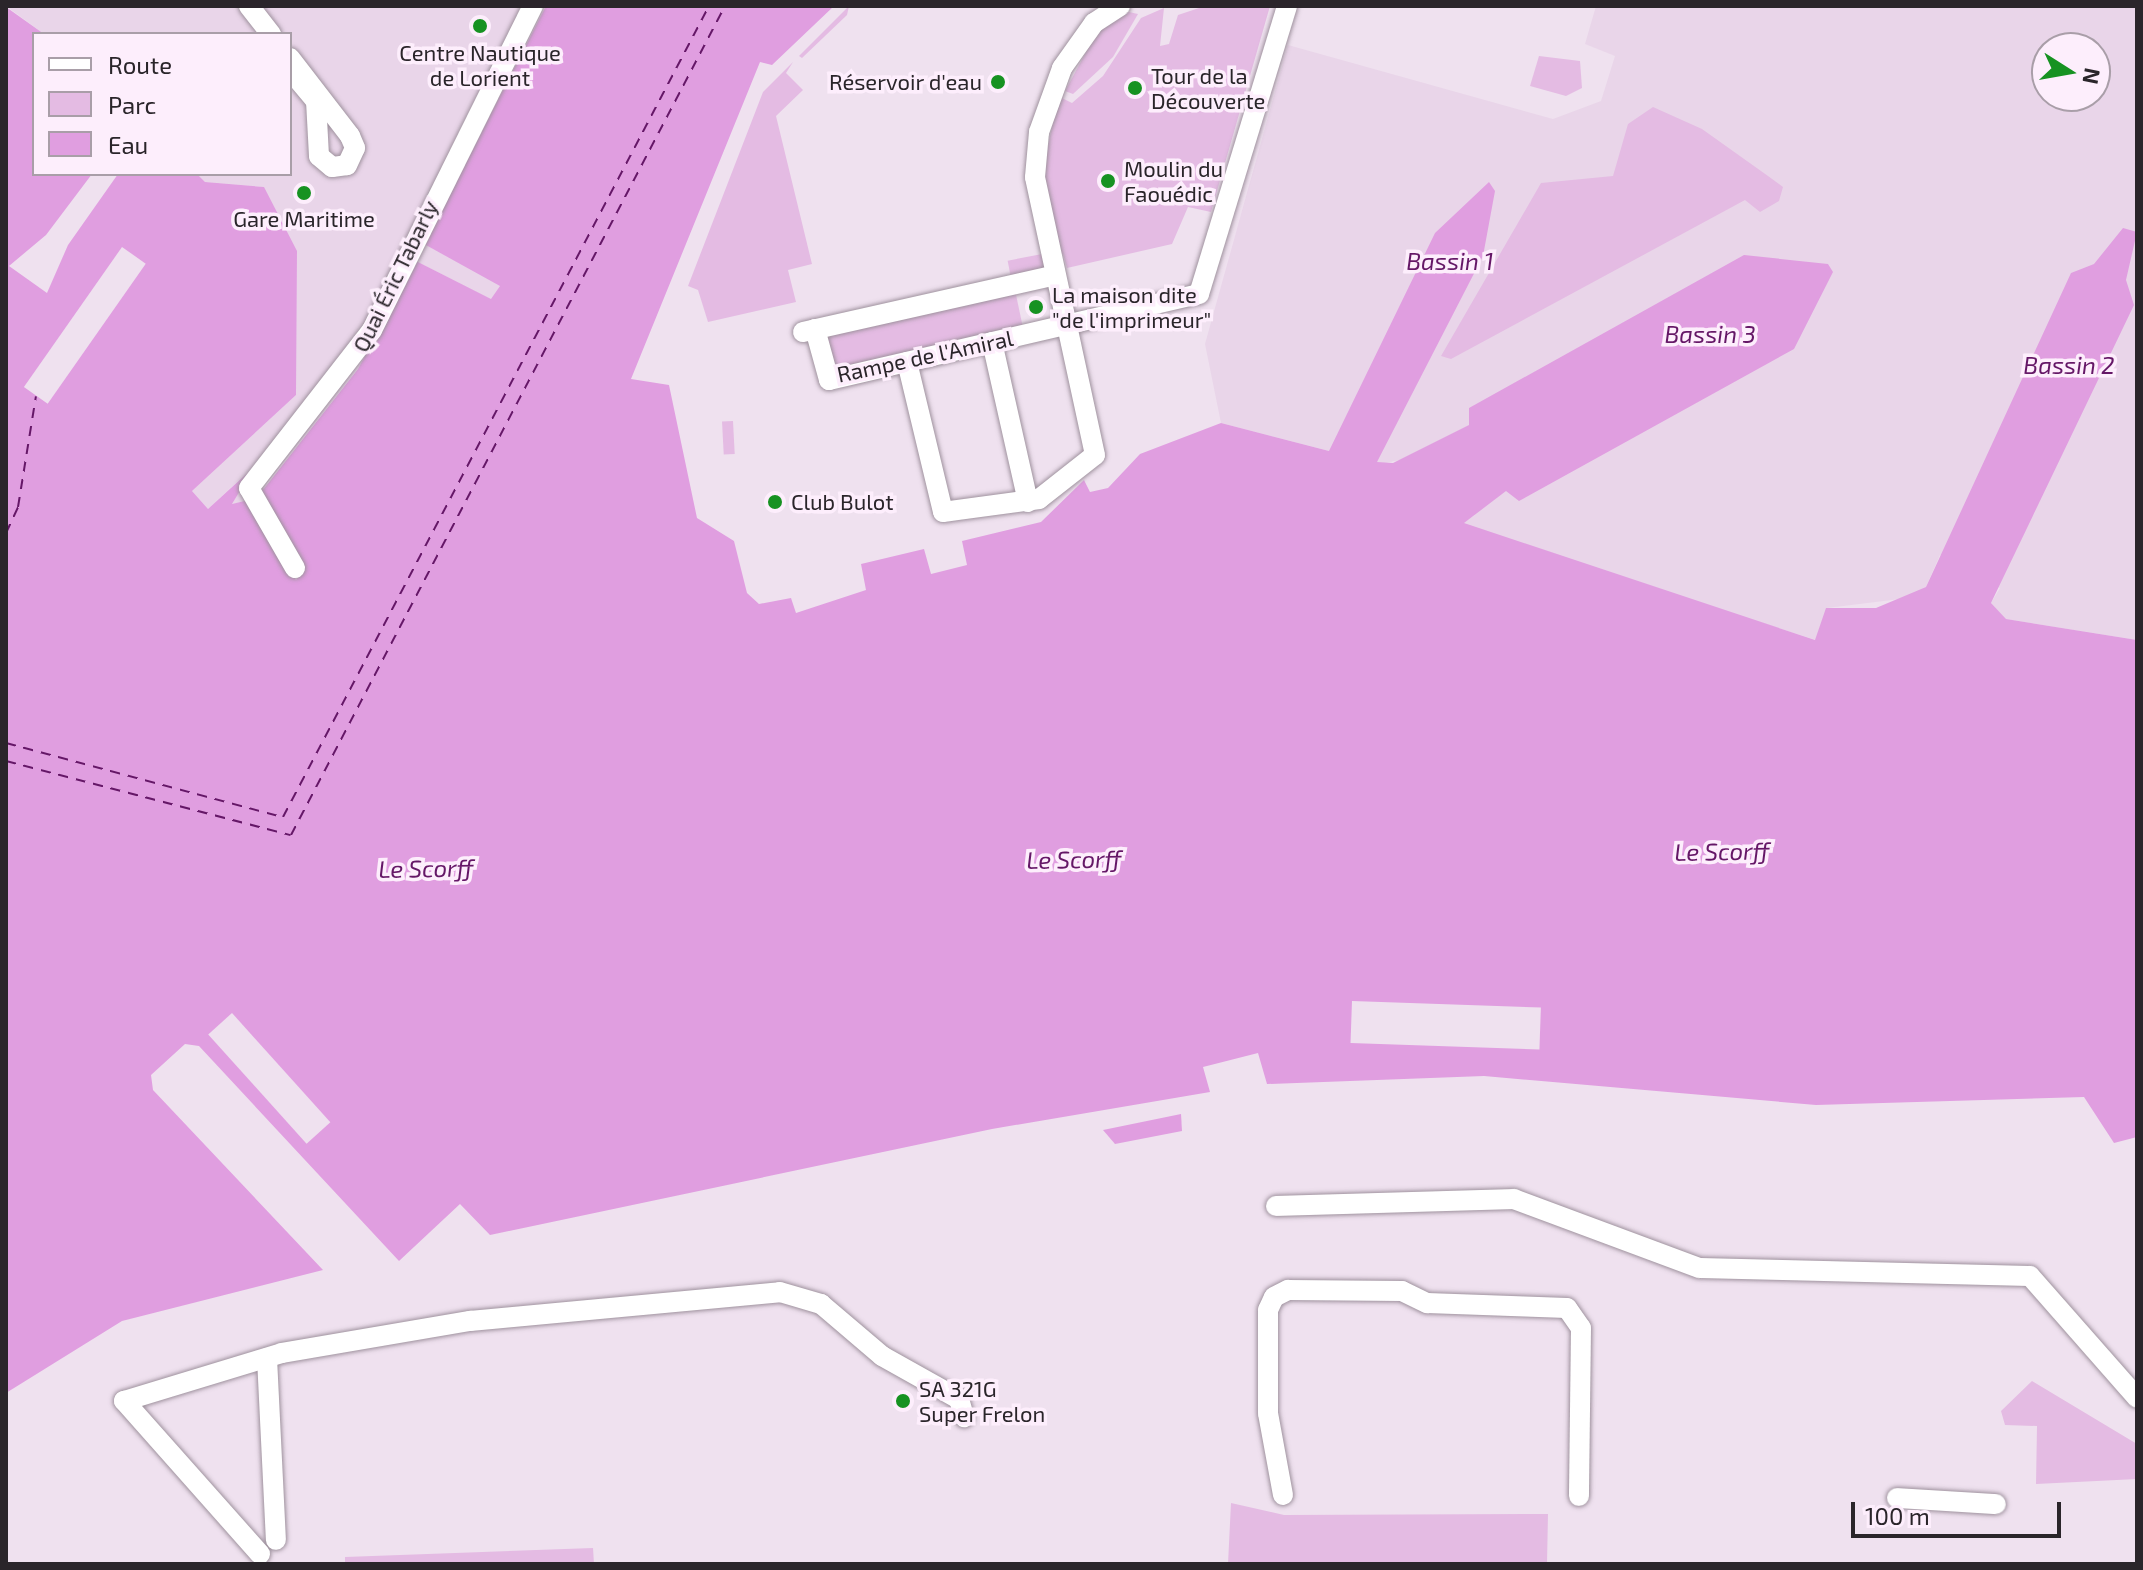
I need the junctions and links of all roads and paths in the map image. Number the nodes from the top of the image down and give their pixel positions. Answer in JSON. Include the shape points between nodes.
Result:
{"nodes":[{"id":1,"x":247,"y":6,"type":"edge"},
{"id":2,"x":533,"y":6,"type":"edge"},
{"id":3,"x":1120,"y":6,"type":"edge"},
{"id":4,"x":1287,"y":6,"type":"edge"},
{"id":5,"x":260,"y":32,"type":"edge"},
{"id":6,"x":269,"y":32,"type":"edge"},
{"id":7,"x":292,"y":61,"type":"edge"},
{"id":8,"x":292,"y":72,"type":"edge"},
{"id":9,"x":1052,"y":276,"type":"junction"},
{"id":10,"x":1070,"y":324,"type":"junction"},
{"id":11,"x":992,"y":342,"type":"junction"},
{"id":12,"x":907,"y":362,"type":"junction"},
{"id":13,"x":1028,"y":502,"type":"junction"},
{"id":14,"x":295,"y":568,"type":"dead end"},
{"id":15,"x":1276,"y":1206,"type":"dead end"},
{"id":16,"x":267,"y":1358,"type":"junction"},
{"id":17,"x":2137,"y":1398,"type":"edge"},
{"id":18,"x":964,"y":1417,"type":"dead end"},
{"id":19,"x":1283,"y":1495,"type":"dead end"},
{"id":20,"x":1579,"y":1496,"type":"dead end"},
{"id":21,"x":1897,"y":1498,"type":"dead end"},
{"id":22,"x":1996,"y":1504,"type":"dead end"},
{"id":23,"x":276,"y":1540,"type":"dead end"},
{"id":24,"x":260,"y":1554,"type":"dead end"}],
"edges":[{"from":1,"to":5,"type":"street"},
{"from":1,"to":6,"type":"street"},
{"from":2,"to":14,"type":"street","name":"Quai Éric Tabarly","via":[[372,330],[249,488]]},
{"from":3,"to":9,"type":"street","via":[[1094,23],[1062,68],[1039,132],[1035,177]]},
{"from":4,"to":10,"type":"street","name":"Rampe de l'Amiral","via":[[1199,294]]},
{"from":7,"to":8,"type":"street","via":[[350,136],[355,148],[347,165],[332,167],[319,156],[316,101]]},
{"from":9,"to":10,"type":"street"},
{"from":9,"to":12,"type":"street","name":"Rampe de l'Amiral","via":[[809,331],[822,382]]},
{"from":10,"to":11,"type":"street","name":"Rampe de l'Amiral"},
{"from":10,"to":13,"type":"street","via":[[1095,455]]},
{"from":11,"to":12,"type":"street","name":"Rampe de l'Amiral"},
{"from":11,"to":13,"type":"street"},
{"from":12,"to":13,"type":"street","via":[[943,512]]},
{"from":15,"to":17,"type":"street","via":[[1514,1199],[1700,1268],[2030,1276]]},
{"from":16,"to":18,"type":"street","via":[[470,1321],[780,1292],[821,1304],[882,1356],[959,1399]]},
{"from":16,"to":23,"type":"street"},
{"from":16,"to":24,"type":"street","via":[[124,1401]]},
{"from":19,"to":20,"type":"street","via":[[1270,1454],[1268,1310],[1288,1290],[1373,1290],[1402,1291],[1427,1303],[1567,1308],[1581,1328]]},
{"from":21,"to":22,"type":"street"}]}
